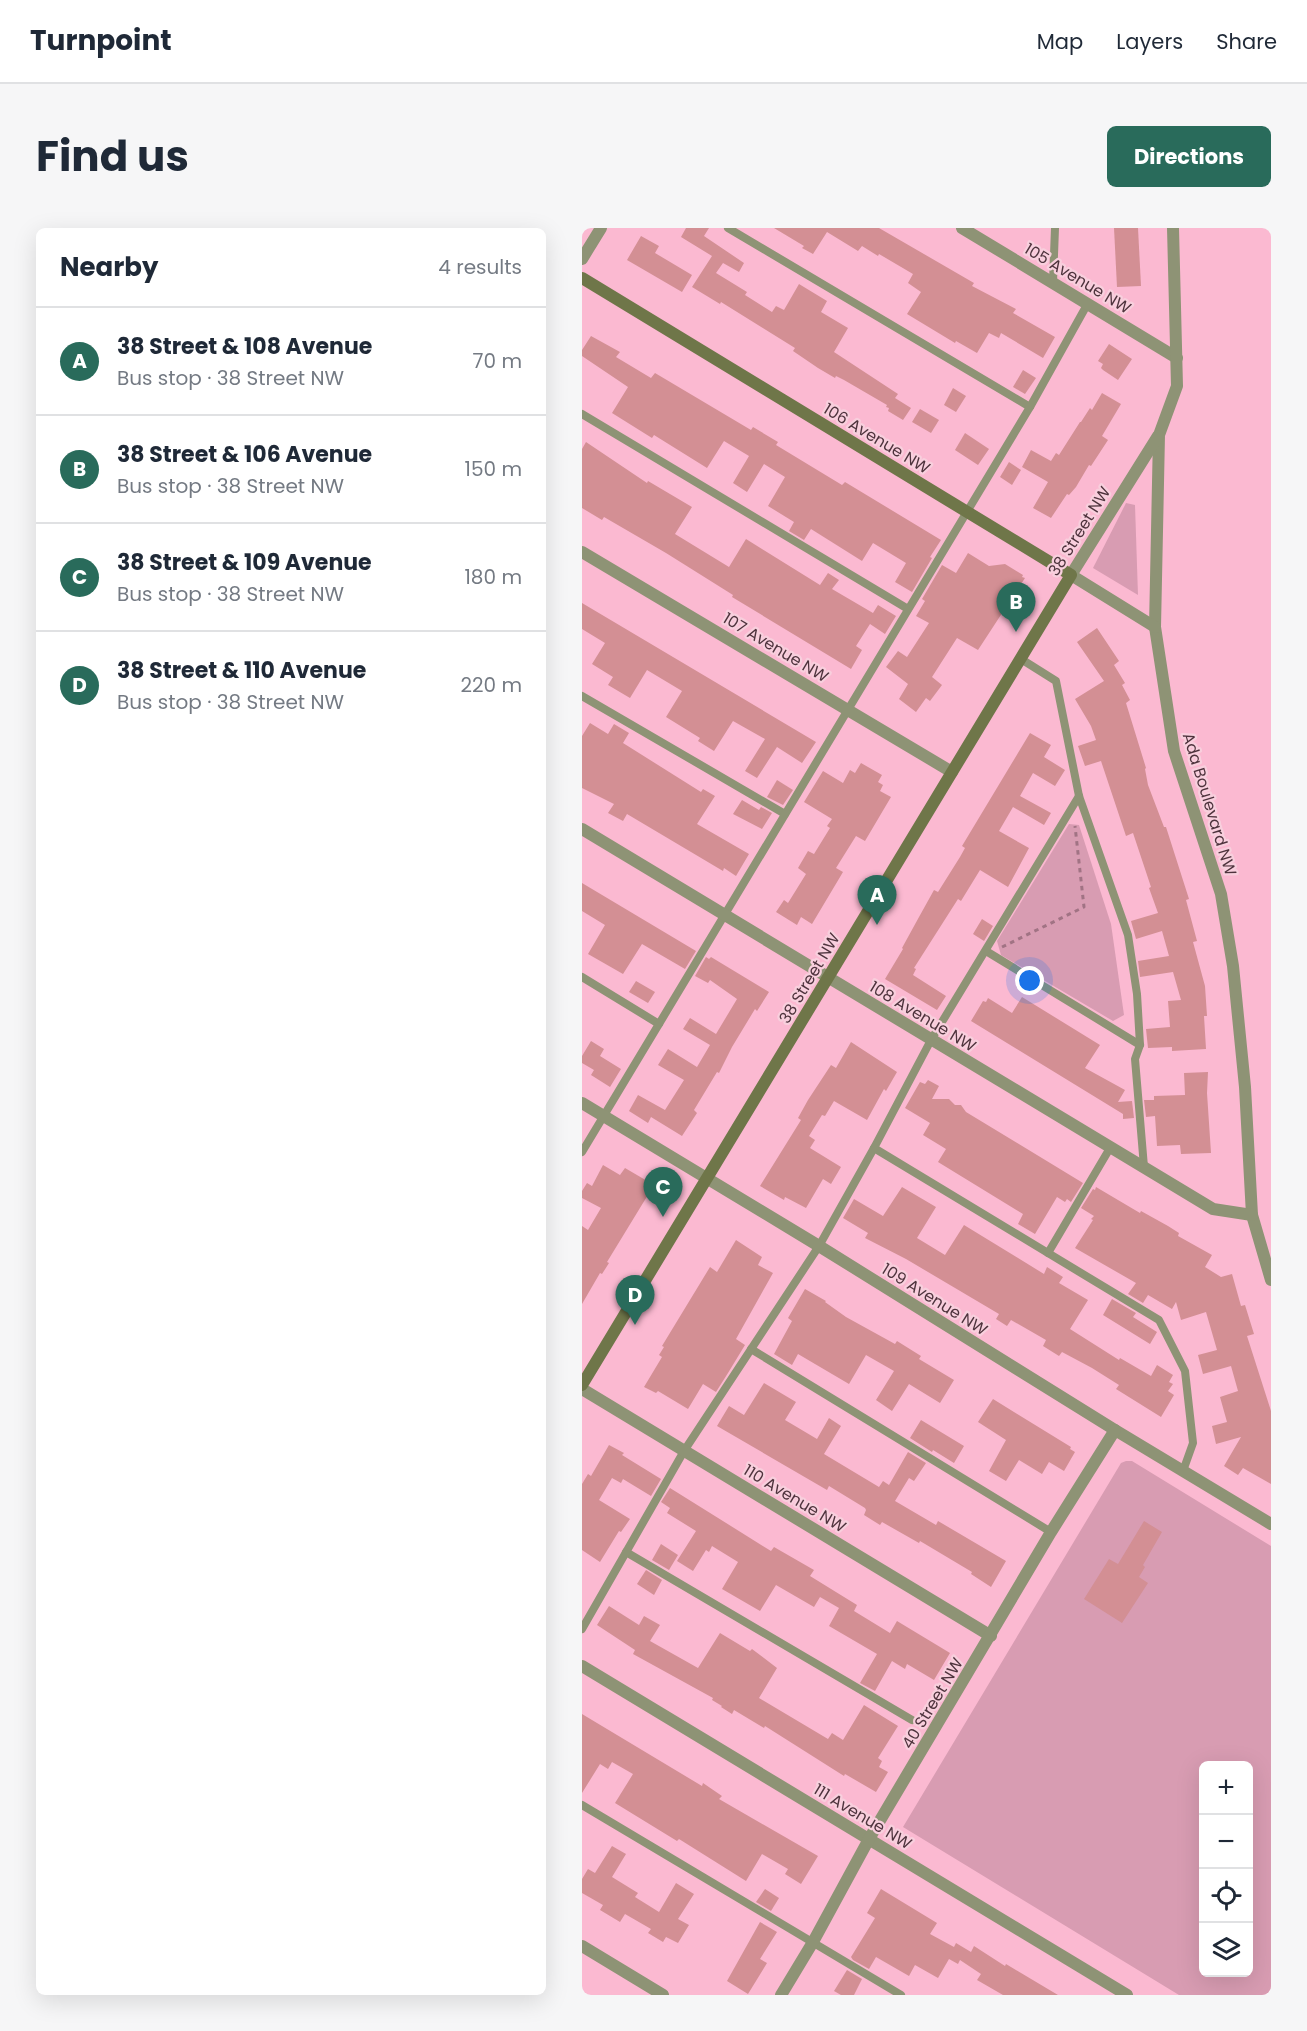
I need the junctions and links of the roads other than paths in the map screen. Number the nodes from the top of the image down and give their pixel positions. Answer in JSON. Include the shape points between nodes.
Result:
{"nodes":[{"id":1,"x":600,"y":228,"type":"edge"},
{"id":2,"x":728,"y":228,"type":"edge"},
{"id":3,"x":962,"y":228,"type":"edge"},
{"id":4,"x":1055,"y":228,"type":"edge"},
{"id":5,"x":1173,"y":228,"type":"edge"},
{"id":6,"x":582,"y":259,"type":"edge"},
{"id":7,"x":582,"y":278,"type":"edge"},
{"id":8,"x":1053,"y":282,"type":"junction"},
{"id":9,"x":1088,"y":303,"type":"junction"},
{"id":10,"x":1177,"y":358,"type":"junction"},
{"id":11,"x":1030,"y":407,"type":"junction"},
{"id":12,"x":582,"y":414,"type":"edge"},
{"id":13,"x":1159,"y":435,"type":"junction"},
{"id":14,"x":967,"y":512,"type":"junction"},
{"id":15,"x":582,"y":552,"type":"edge"},
{"id":16,"x":1071,"y":575,"type":"junction"},
{"id":17,"x":908,"y":609,"type":"junction"},
{"id":18,"x":1155,"y":627,"type":"junction"},
{"id":19,"x":1021,"y":658,"type":"junction"},
{"id":20,"x":582,"y":696,"type":"edge"},
{"id":21,"x":848,"y":710,"type":"junction"},
{"id":22,"x":952,"y":772,"type":"junction"},
{"id":23,"x":1079,"y":796,"type":"junction"},
{"id":24,"x":785,"y":814,"type":"junction"},
{"id":25,"x":582,"y":829,"type":"edge"},
{"id":26,"x":725,"y":914,"type":"junction"},
{"id":27,"x":986,"y":951,"type":"junction"},
{"id":28,"x":582,"y":976,"type":"edge"},
{"id":29,"x":828,"y":978,"type":"junction"},
{"id":30,"x":659,"y":1023,"type":"junction"},
{"id":31,"x":931,"y":1040,"type":"junction"},
{"id":32,"x":1140,"y":1045,"type":"junction"},
{"id":33,"x":582,"y":1103,"type":"edge"},
{"id":34,"x":604,"y":1116,"type":"junction"},
{"id":35,"x":874,"y":1148,"type":"junction"},
{"id":36,"x":1110,"y":1148,"type":"junction"},
{"id":37,"x":582,"y":1152,"type":"edge"},
{"id":38,"x":1144,"y":1168,"type":"junction"},
{"id":39,"x":706,"y":1178,"type":"junction"},
{"id":40,"x":1252,"y":1215,"type":"junction"},
{"id":41,"x":819,"y":1246,"type":"junction"},
{"id":42,"x":1047,"y":1253,"type":"junction"},
{"id":43,"x":1271,"y":1280,"type":"edge"},
{"id":44,"x":751,"y":1349,"type":"junction"},
{"id":45,"x":582,"y":1387,"type":"edge"},
{"id":46,"x":1115,"y":1431,"type":"junction"},
{"id":47,"x":684,"y":1450,"type":"junction"},
{"id":48,"x":1183,"y":1471,"type":"junction"},
{"id":49,"x":1271,"y":1524,"type":"edge"},
{"id":50,"x":1051,"y":1532,"type":"junction"},
{"id":51,"x":626,"y":1552,"type":"junction"},
{"id":52,"x":582,"y":1629,"type":"edge"},
{"id":53,"x":991,"y":1636,"type":"junction"},
{"id":54,"x":582,"y":1666,"type":"edge"},
{"id":55,"x":912,"y":1720,"type":"dead end"},
{"id":56,"x":582,"y":1805,"type":"edge"},
{"id":57,"x":869,"y":1839,"type":"junction"},
{"id":58,"x":813,"y":1942,"type":"junction"},
{"id":59,"x":582,"y":1946,"type":"edge"},
{"id":60,"x":663,"y":1995,"type":"edge"},
{"id":61,"x":781,"y":1995,"type":"edge"},
{"id":62,"x":901,"y":1995,"type":"edge"},
{"id":63,"x":1127,"y":1995,"type":"edge"}],
"edges":[{"from":1,"to":6,"type":"street"},
{"from":2,"to":11,"type":"lane"},
{"from":3,"to":8,"type":"street","name":"105 Avenue NW"},
{"from":4,"to":8,"type":"lane"},
{"from":5,"to":10,"type":"street","name":"Ada Boulevard NW"},
{"from":7,"to":14,"type":"street","name":"106 Avenue NW"},
{"from":8,"to":9,"type":"street","name":"105 Avenue NW"},
{"from":9,"to":10,"type":"street","name":"105 Avenue NW"},
{"from":9,"to":11,"type":"lane"},
{"from":10,"to":13,"type":"street","name":"Ada Boulevard NW","via":[[1177,386]]},
{"from":11,"to":14,"type":"lane"},
{"from":12,"to":17,"type":"lane"},
{"from":13,"to":16,"type":"street","name":"38 Street NW"},
{"from":13,"to":18,"type":"street","name":"Ada Boulevard NW"},
{"from":14,"to":16,"type":"street","name":"106 Avenue NW"},
{"from":14,"to":17,"type":"lane"},
{"from":15,"to":21,"type":"street","name":"107 Avenue NW"},
{"from":16,"to":18,"type":"street","name":"106 Avenue NW"},
{"from":16,"to":19,"type":"street","name":"38 Street NW"},
{"from":17,"to":21,"type":"lane"},
{"from":18,"to":40,"type":"street","name":"Ada Boulevard NW","via":[[1174,751],[1225,915],[1245,1087]]},
{"from":19,"to":22,"type":"street","name":"38 Street NW"},
{"from":19,"to":23,"type":"lane","via":[[1056,681]]},
{"from":20,"to":24,"type":"lane"},
{"from":21,"to":22,"type":"street","name":"107 Avenue NW"},
{"from":21,"to":24,"type":"lane"},
{"from":22,"to":29,"type":"street","name":"38 Street NW"},
{"from":23,"to":27,"type":"lane"},
{"from":23,"to":32,"type":"lane","via":[[1128,935]]},
{"from":24,"to":26,"type":"lane"},
{"from":25,"to":26,"type":"street","name":"108 Avenue NW"},
{"from":26,"to":29,"type":"street","name":"108 Avenue NW"},
{"from":26,"to":30,"type":"lane"},
{"from":27,"to":31,"type":"lane"},
{"from":27,"to":32,"type":"lane"},
{"from":28,"to":30,"type":"lane"},
{"from":29,"to":31,"type":"street","name":"108 Avenue NW"},
{"from":29,"to":39,"type":"street","name":"38 Street NW"},
{"from":30,"to":34,"type":"lane"},
{"from":31,"to":35,"type":"lane"},
{"from":31,"to":36,"type":"street","name":"108 Avenue NW"},
{"from":32,"to":38,"type":"lane","via":[[1134,1059]]},
{"from":33,"to":34,"type":"street","name":"109 Avenue NW"},
{"from":34,"to":37,"type":"lane"},
{"from":34,"to":39,"type":"street","name":"109 Avenue NW"},
{"from":35,"to":41,"type":"lane"},
{"from":35,"to":42,"type":"lane"},
{"from":36,"to":38,"type":"street","name":"108 Avenue NW"},
{"from":36,"to":42,"type":"lane"},
{"from":38,"to":40,"type":"street","name":"108 Avenue NW","via":[[1212,1209]]},
{"from":39,"to":41,"type":"street","name":"109 Avenue NW"},
{"from":39,"to":45,"type":"street","name":"38 Street NW"},
{"from":40,"to":43,"type":"street","name":"Ada Boulevard NW"},
{"from":41,"to":44,"type":"lane"},
{"from":41,"to":46,"type":"street","name":"109 Avenue NW"},
{"from":42,"to":48,"type":"lane","via":[[1159,1320],[1185,1371],[1193,1443]]},
{"from":44,"to":47,"type":"lane"},
{"from":44,"to":50,"type":"lane"},
{"from":45,"to":47,"type":"street","name":"110 Avenue NW"},
{"from":46,"to":48,"type":"street","name":"109 Avenue NW"},
{"from":46,"to":50,"type":"street","name":"40 Street NW"},
{"from":47,"to":51,"type":"lane"},
{"from":47,"to":53,"type":"street","name":"110 Avenue NW"},
{"from":48,"to":49,"type":"street","name":"109 Avenue NW"},
{"from":50,"to":53,"type":"street","name":"40 Street NW"},
{"from":51,"to":52,"type":"lane"},
{"from":51,"to":55,"type":"lane"},
{"from":53,"to":57,"type":"street","name":"40 Street NW"},
{"from":54,"to":57,"type":"street","name":"111 Avenue NW"},
{"from":56,"to":58,"type":"lane"},
{"from":57,"to":58,"type":"street","name":"40 Street NW"},
{"from":57,"to":63,"type":"street","name":"111 Avenue NW"},
{"from":58,"to":61,"type":"street","name":"40 Street NW"},
{"from":58,"to":62,"type":"lane"},
{"from":59,"to":60,"type":"street"}]}
